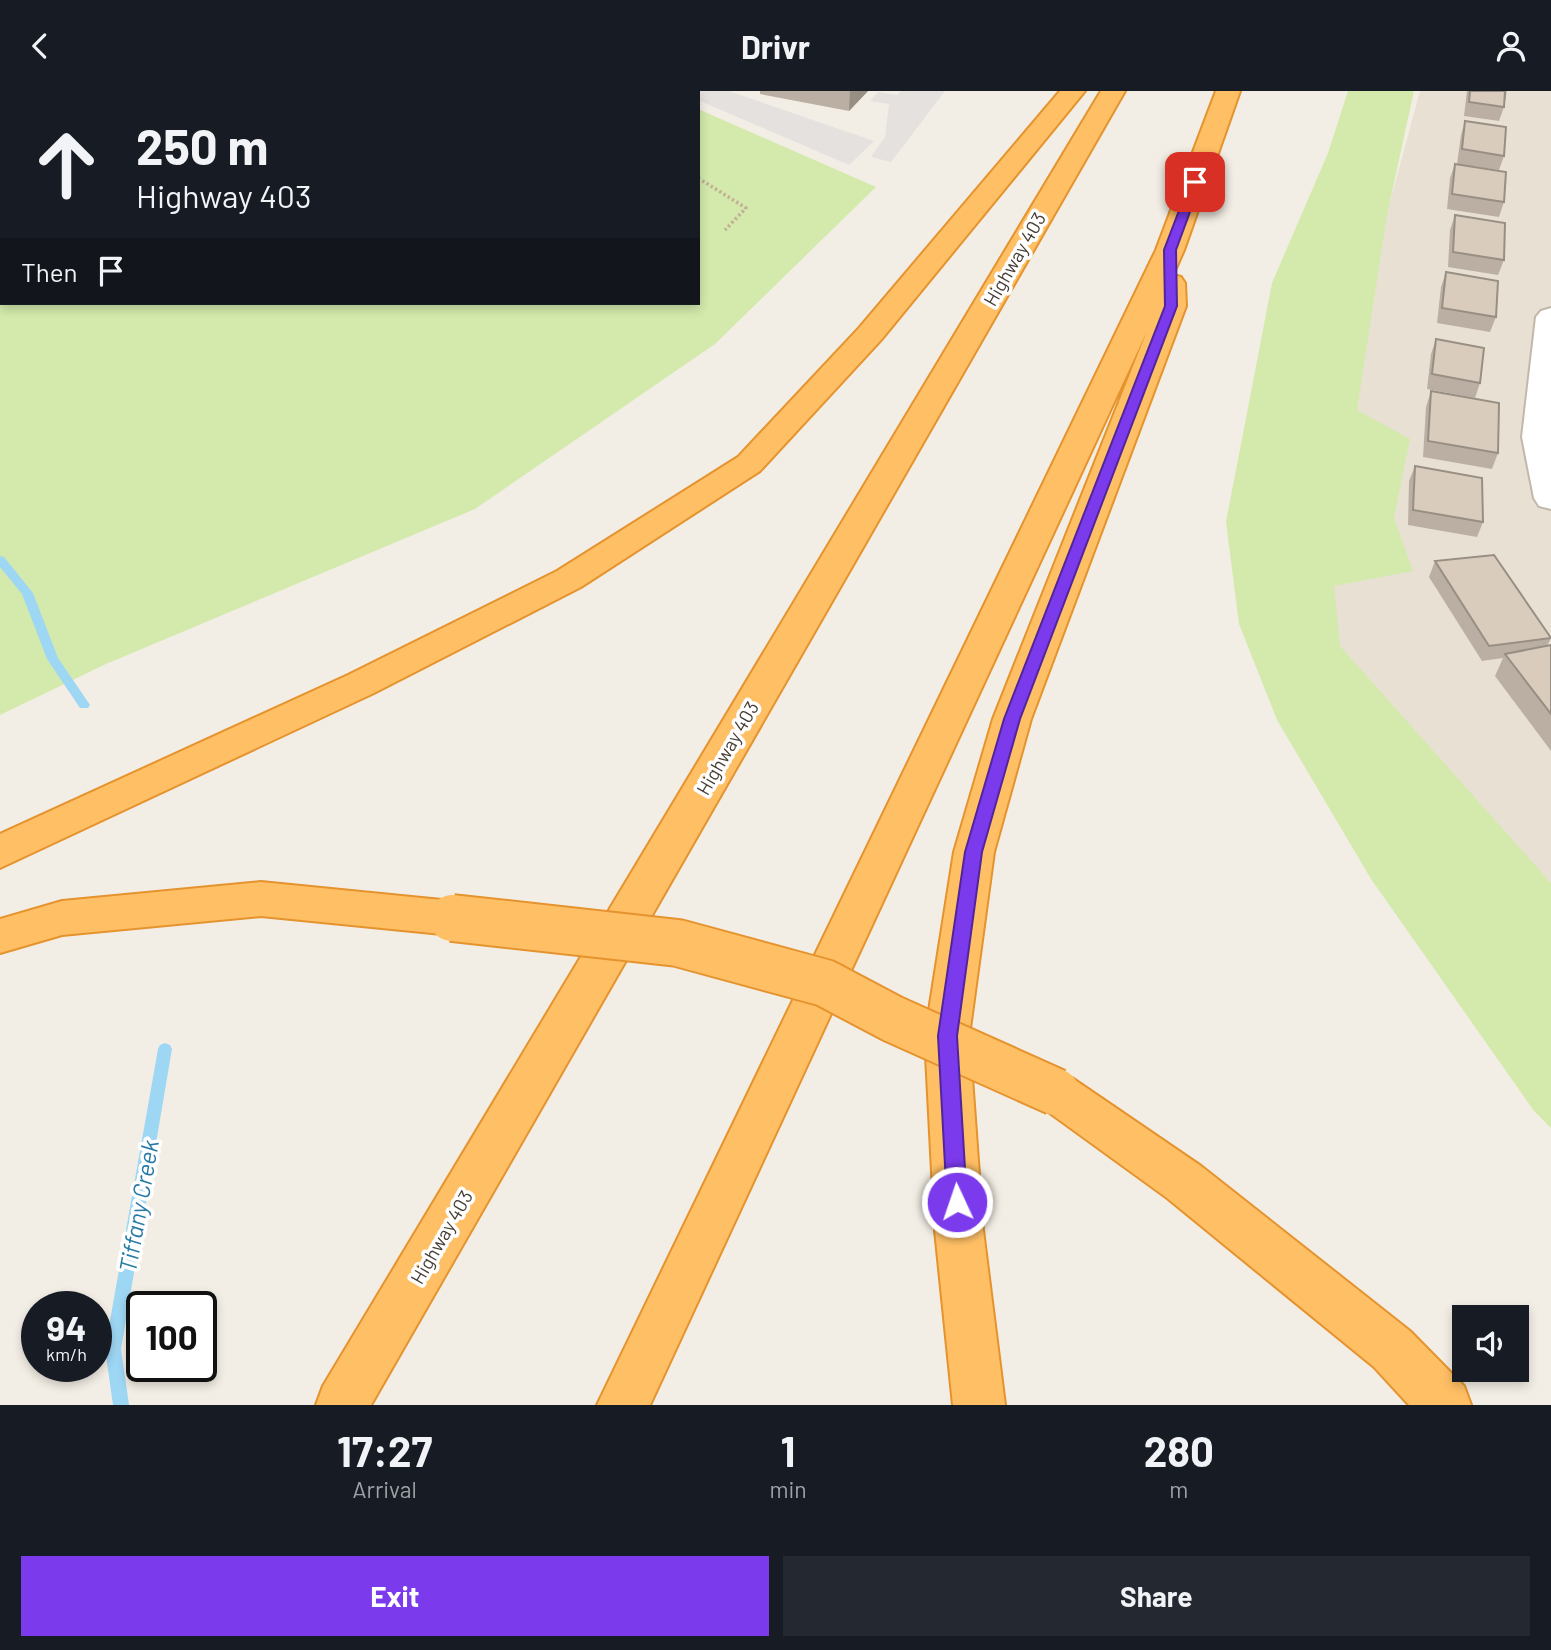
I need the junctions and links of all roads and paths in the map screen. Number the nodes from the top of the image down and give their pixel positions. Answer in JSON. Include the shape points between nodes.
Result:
{"nodes":[{"id":1,"x":1073,"y":91,"type":"edge"},
{"id":2,"x":1113,"y":91,"type":"edge"},
{"id":3,"x":1228,"y":91,"type":"edge"},
{"id":4,"x":700,"y":180,"type":"edge"},
{"id":5,"x":725,"y":230,"type":"dead end"},
{"id":6,"x":1170,"y":250,"type":"junction"},
{"id":7,"x":1551,"y":317,"type":"edge"},
{"id":8,"x":1551,"y":498,"type":"edge"},
{"id":9,"x":0,"y":852,"type":"edge"},
{"id":10,"x":0,"y":936,"type":"edge"},
{"id":11,"x":342,"y":1405,"type":"edge"},
{"id":12,"x":623,"y":1405,"type":"edge"},
{"id":13,"x":979,"y":1405,"type":"edge"},
{"id":14,"x":1445,"y":1405,"type":"edge"}],
"edges":[{"from":1,"to":9,"type":"highway","via":[[870,334],[749,464],[557,585],[361,684]]},
{"from":2,"to":11,"type":"highway","name":"Highway 403"},
{"from":3,"to":6,"type":"highway"},
{"from":4,"to":5,"type":"path","via":[[746,208]]},
{"from":6,"to":12,"type":"highway"},
{"from":6,"to":13,"type":"highway","via":[[1171,306],[1012,719],[974,852],[947,1036],[959,1230]]},
{"from":7,"to":8,"type":"street","via":[[1538,437]]},
{"from":10,"to":14,"type":"highway","bridge":true,"via":[[62,918],[261,899],[678,943],[825,983],[892,1019],[1056,1092],[1184,1182],[1371,1332]]}]}
